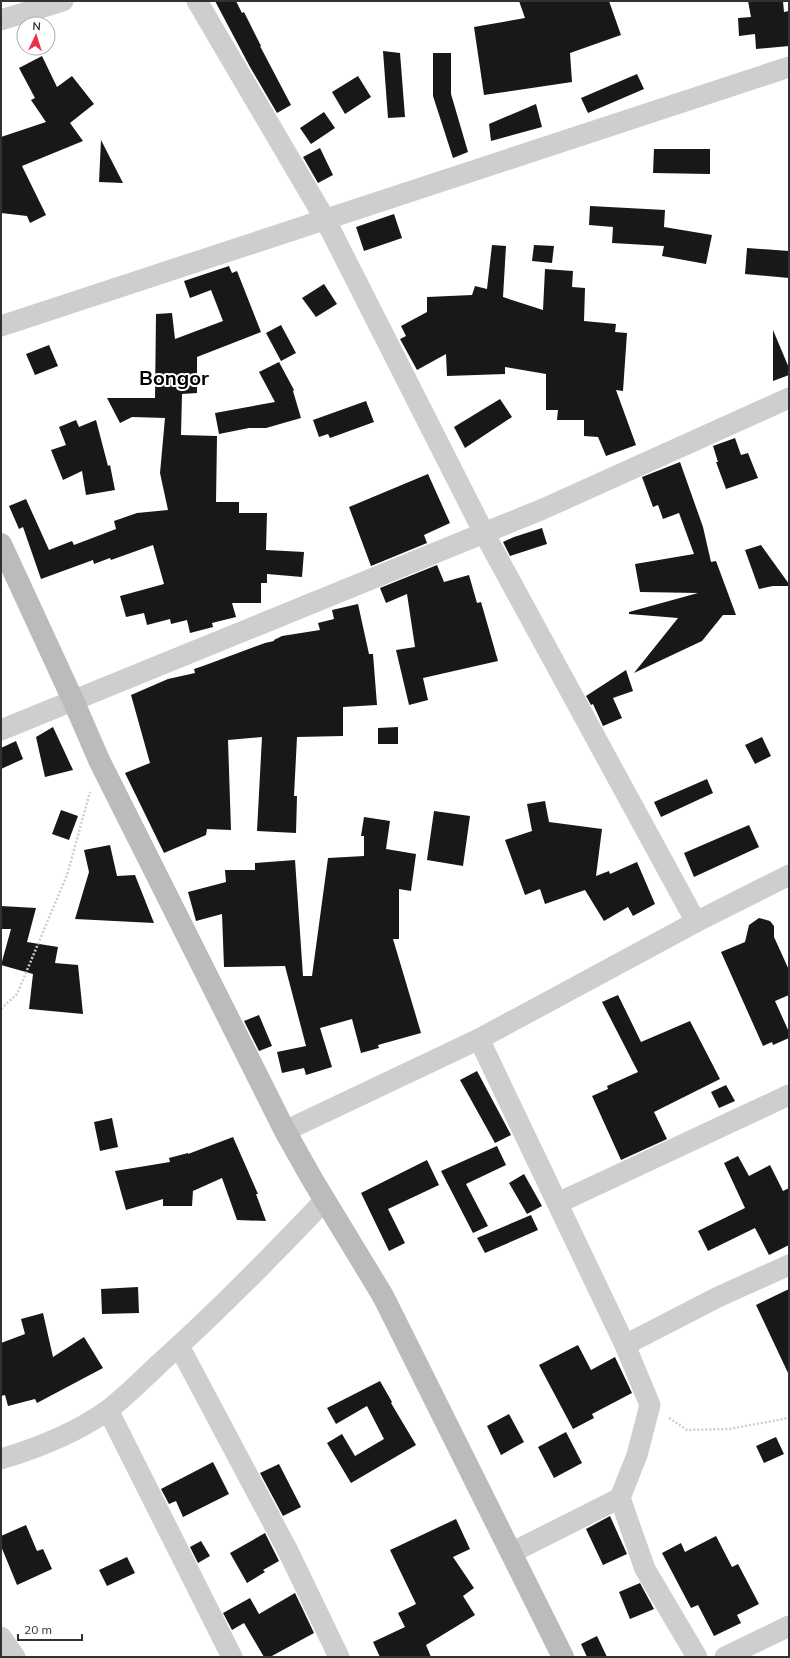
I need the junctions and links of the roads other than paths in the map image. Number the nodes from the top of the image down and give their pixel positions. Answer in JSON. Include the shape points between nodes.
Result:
{"nodes":[{"id":1,"x":63,"y":1,"type":"edge"},
{"id":2,"x":197,"y":1,"type":"edge"},
{"id":3,"x":1,"y":20,"type":"edge"},
{"id":4,"x":789,"y":68,"type":"edge"},
{"id":5,"x":325,"y":219,"type":"junction"},
{"id":6,"x":1,"y":326,"type":"edge"},
{"id":7,"x":789,"y":398,"type":"edge"},
{"id":8,"x":484,"y":533,"type":"junction"},
{"id":9,"x":1,"y":544,"type":"edge"},
{"id":10,"x":73,"y":700,"type":"junction"},
{"id":11,"x":1,"y":730,"type":"edge"},
{"id":12,"x":789,"y":875,"type":"edge"},
{"id":13,"x":696,"y":922,"type":"junction"},
{"id":14,"x":479,"y":1039,"type":"junction"},
{"id":15,"x":789,"y":1095,"type":"edge"},
{"id":16,"x":285,"y":1131,"type":"junction"},
{"id":17,"x":325,"y":1200,"type":"junction"},
{"id":18,"x":558,"y":1203,"type":"junction"},
{"id":19,"x":789,"y":1265,"type":"edge"},
{"id":20,"x":625,"y":1345,"type":"junction"},
{"id":21,"x":179,"y":1346,"type":"junction"},
{"id":22,"x":108,"y":1410,"type":"junction"},
{"id":23,"x":1,"y":1459,"type":"edge"},
{"id":24,"x":620,"y":1498,"type":"junction"},
{"id":25,"x":511,"y":1553,"type":"junction"},
{"id":26,"x":789,"y":1626,"type":"edge"},
{"id":27,"x":1,"y":1638,"type":"edge"},
{"id":28,"x":1,"y":1649,"type":"edge"},
{"id":29,"x":12,"y":1657,"type":"edge"},
{"id":30,"x":15,"y":1657,"type":"edge"},
{"id":31,"x":232,"y":1657,"type":"edge"},
{"id":32,"x":339,"y":1657,"type":"edge"},
{"id":33,"x":563,"y":1657,"type":"edge"},
{"id":34,"x":697,"y":1657,"type":"edge"},
{"id":35,"x":726,"y":1657,"type":"edge"}],
"edges":[{"from":1,"to":3,"type":"street"},
{"from":2,"to":5,"type":"street"},
{"from":4,"to":5,"type":"street"},
{"from":5,"to":6,"type":"street"},
{"from":5,"to":8,"type":"street"},
{"from":7,"to":8,"type":"street","via":[[550,506]]},
{"from":8,"to":10,"type":"street"},
{"from":8,"to":13,"type":"street"},
{"from":9,"to":10,"type":"street"},
{"from":10,"to":11,"type":"street"},
{"from":10,"to":16,"type":"street","via":[[99,760]]},
{"from":12,"to":13,"type":"street"},
{"from":13,"to":14,"type":"street"},
{"from":14,"to":16,"type":"street"},
{"from":14,"to":18,"type":"street"},
{"from":15,"to":18,"type":"street"},
{"from":16,"to":17,"type":"street"},
{"from":17,"to":21,"type":"street"},
{"from":17,"to":25,"type":"street","via":[[383,1296]]},
{"from":18,"to":20,"type":"street"},
{"from":19,"to":20,"type":"street","via":[[718,1297]]},
{"from":20,"to":24,"type":"street","via":[[650,1405],[637,1455]]},
{"from":21,"to":22,"type":"street"},
{"from":21,"to":32,"type":"street","via":[[288,1551]]},
{"from":22,"to":23,"type":"street","via":[[36,1449]]},
{"from":22,"to":31,"type":"street"},
{"from":24,"to":25,"type":"street"},
{"from":24,"to":34,"type":"street","via":[[645,1569]]},
{"from":25,"to":33,"type":"street"},
{"from":26,"to":35,"type":"street"},
{"from":27,"to":30,"type":"street"},
{"from":28,"to":29,"type":"street"}]}
